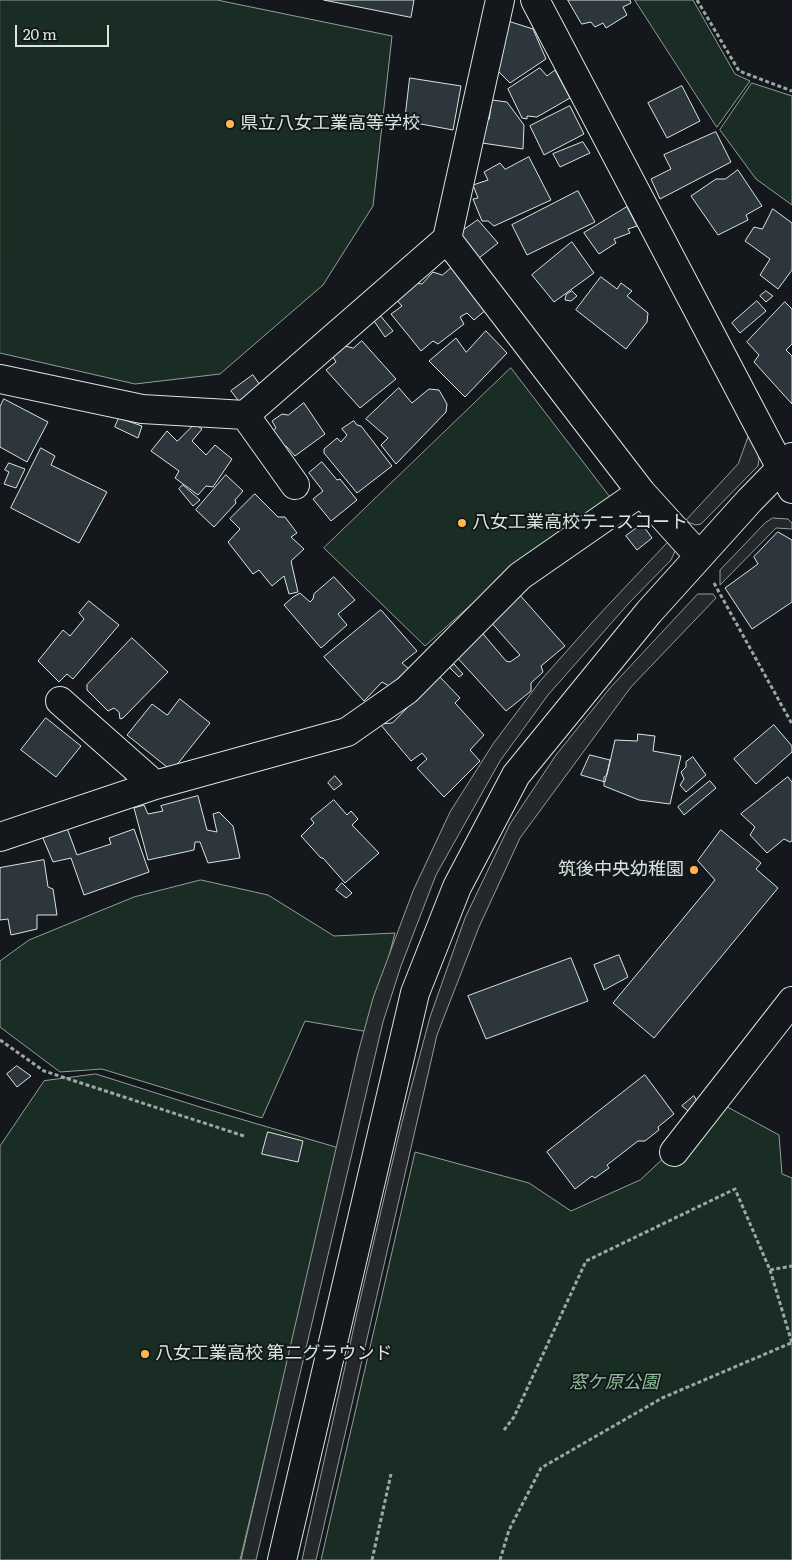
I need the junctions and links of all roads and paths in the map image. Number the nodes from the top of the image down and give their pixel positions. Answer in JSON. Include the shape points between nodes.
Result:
{"nodes":[{"id":1,"x":500,"y":0,"type":"edge"},
{"id":2,"x":535,"y":0,"type":"edge"},
{"id":3,"x":697,"y":0,"type":"edge"},
{"id":4,"x":792,"y":91,"type":"edge"},
{"id":5,"x":447,"y":240,"type":"junction"},
{"id":6,"x":0,"y":378,"type":"edge"},
{"id":7,"x":245,"y":415,"type":"junction"},
{"id":8,"x":789,"y":471,"type":"edge"},
{"id":9,"x":295,"y":485,"type":"dead end"},
{"id":10,"x":641,"y":492,"type":"junction"},
{"id":11,"x":699,"y":556,"type":"junction"},
{"id":12,"x":60,"y":701,"type":"dead end"},
{"id":13,"x":792,"y":724,"type":"edge"},
{"id":14,"x":155,"y":785,"type":"junction"},
{"id":15,"x":0,"y":837,"type":"edge"},
{"id":16,"x":792,"y":1001,"type":"edge"},
{"id":17,"x":0,"y":1040,"type":"edge"},
{"id":18,"x":244,"y":1136,"type":"dead end"},
{"id":19,"x":674,"y":1152,"type":"dead end"},
{"id":20,"x":792,"y":1266,"type":"edge"},
{"id":21,"x":770,"y":1270,"type":"junction"},
{"id":22,"x":792,"y":1343,"type":"edge"},
{"id":23,"x":504,"y":1430,"type":"dead end"},
{"id":24,"x":390,"y":1474,"type":"dead end"},
{"id":25,"x":282,"y":1560,"type":"edge"},
{"id":26,"x":372,"y":1560,"type":"edge"},
{"id":27,"x":500,"y":1560,"type":"edge"}],
"edges":[{"from":1,"to":5,"type":"street"},
{"from":2,"to":8,"type":"street"},
{"from":3,"to":4,"type":"path","via":[[739,71]]},
{"from":5,"to":7,"type":"street"},
{"from":5,"to":10,"type":"street"},
{"from":6,"to":7,"type":"street","via":[[142,409]]},
{"from":7,"to":9,"type":"street"},
{"from":8,"to":11,"type":"street"},
{"from":10,"to":11,"type":"street"},
{"from":10,"to":14,"type":"street","via":[[520,576],[407,690],[347,732]]},
{"from":11,"to":13,"type":"path"},
{"from":11,"to":25,"type":"street","via":[[516,775],[457,887],[415,993]]},
{"from":12,"to":14,"type":"street"},
{"from":14,"to":15,"type":"street"},
{"from":16,"to":19,"type":"street"},
{"from":17,"to":18,"type":"path","via":[[44,1071]]},
{"from":20,"to":21,"type":"path"},
{"from":21,"to":22,"type":"path"},
{"from":21,"to":23,"type":"path","via":[[736,1189],[586,1261],[514,1417]]},
{"from":22,"to":27,"type":"path","via":[[662,1398],[541,1468],[509,1530]]},
{"from":24,"to":26,"type":"path"}]}
